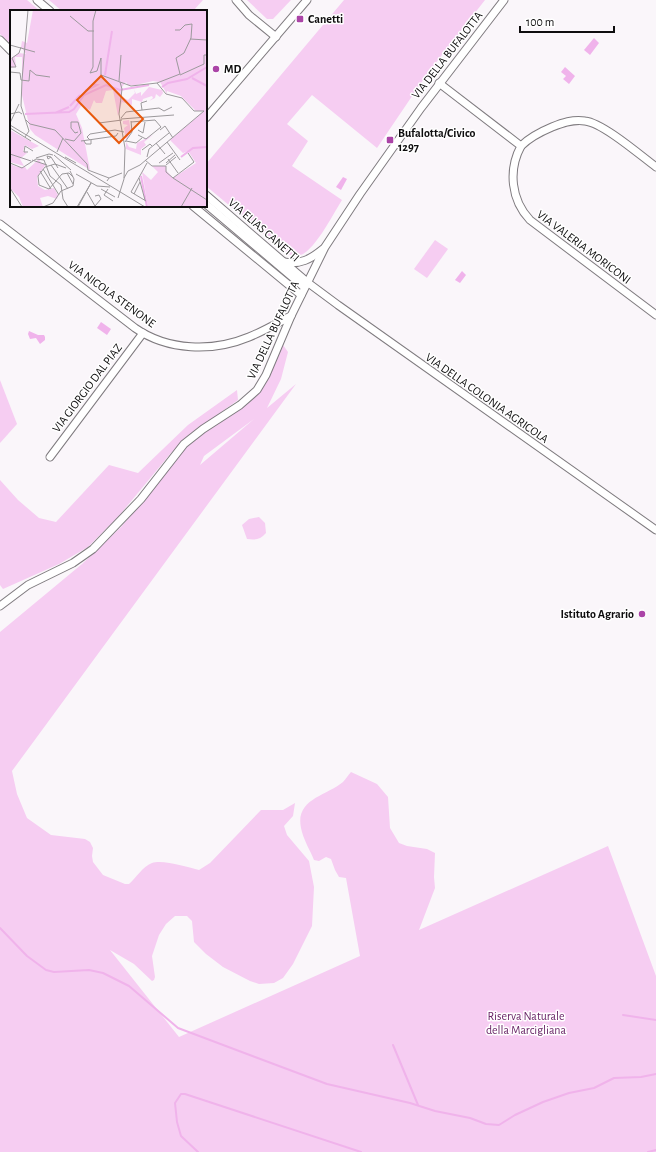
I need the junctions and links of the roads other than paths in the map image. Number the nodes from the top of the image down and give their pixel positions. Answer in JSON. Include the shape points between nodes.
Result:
{"nodes":[{"id":1,"x":37,"y":0,"type":"edge"},
{"id":2,"x":236,"y":0,"type":"edge"},
{"id":3,"x":307,"y":0,"type":"edge"},
{"id":4,"x":502,"y":1,"type":"edge"},
{"id":5,"x":49,"y":10,"type":"edge"},
{"id":6,"x":276,"y":37,"type":"junction"},
{"id":7,"x":0,"y":40,"type":"edge"},
{"id":8,"x":10,"y":50,"type":"edge"},
{"id":9,"x":440,"y":84,"type":"junction"},
{"id":10,"x":207,"y":117,"type":"edge"},
{"id":11,"x":521,"y":146,"type":"junction"},
{"id":12,"x":656,"y":167,"type":"edge"},
{"id":13,"x":207,"y":196,"type":"edge"},
{"id":14,"x":207,"y":205,"type":"edge"},
{"id":15,"x":194,"y":207,"type":"edge"},
{"id":16,"x":224,"y":215,"type":"junction"},
{"id":17,"x":0,"y":224,"type":"edge"},
{"id":18,"x":325,"y":247,"type":"junction"},
{"id":19,"x":284,"y":262,"type":"junction"},
{"id":20,"x":306,"y":285,"type":"junction"},
{"id":21,"x":301,"y":295,"type":"junction"},
{"id":22,"x":656,"y":315,"type":"edge"},
{"id":23,"x":291,"y":316,"type":"junction"},
{"id":24,"x":143,"y":332,"type":"junction"},
{"id":25,"x":50,"y":457,"type":"dead end"},
{"id":26,"x":656,"y":530,"type":"edge"},
{"id":27,"x":0,"y":606,"type":"edge"}],
"edges":[{"from":1,"to":5,"type":"street"},
{"from":2,"to":6,"type":"street","via":[[249,15]]},
{"from":3,"to":6,"type":"street"},
{"from":4,"to":9,"type":"street","name":"VIA DELLA BUFALOTTA"},
{"from":6,"to":10,"type":"street"},
{"from":7,"to":8,"type":"street"},
{"from":9,"to":11,"type":"street"},
{"from":9,"to":18,"type":"street","name":"VIA DELLA BUFALOTTA"},
{"from":11,"to":12,"type":"street","via":[[536,134],[556,125],[585,121],[601,127]]},
{"from":11,"to":22,"type":"street","name":"VIA VALERIA MORICONI","via":[[515,160],[513,178],[516,198],[523,213],[537,227]]},
{"from":13,"to":16,"type":"street","name":"VIA ELIAS CANETTI"},
{"from":14,"to":16,"type":"street","name":"VIA ELIAS CANETTI"},
{"from":15,"to":21,"type":"street"},
{"from":16,"to":19,"type":"street","name":"VIA ELIAS CANETTI"},
{"from":16,"to":20,"type":"street","name":"VIA ELIAS CANETTI"},
{"from":17,"to":24,"type":"street","name":"VIA NICOLA STENONE"},
{"from":18,"to":19,"type":"street","via":[[305,261]]},
{"from":18,"to":20,"type":"street","name":"VIA DELLA BUFALOTTA"},
{"from":19,"to":20,"type":"street","name":"VIA ELIAS CANETTI"},
{"from":20,"to":21,"type":"street","name":"VIA DELLA BUFALOTTA"},
{"from":20,"to":26,"type":"street","name":"VIA DELLA COLONIA AGRICOLA"},
{"from":21,"to":23,"type":"street","name":"VIA DELLA BUFALOTTA"},
{"from":23,"to":24,"type":"street","name":"VIA NICOLA STENONE","via":[[249,337],[211,346],[180,345],[158,340]]},
{"from":23,"to":27,"type":"street","name":"VIA DELLA BUFALOTTA","via":[[264,380],[250,398],[184,444],[141,499],[94,549],[73,563],[25,587]]},
{"from":24,"to":25,"type":"street","name":"VIA GIORGIO DAL PIAZ"}]}
